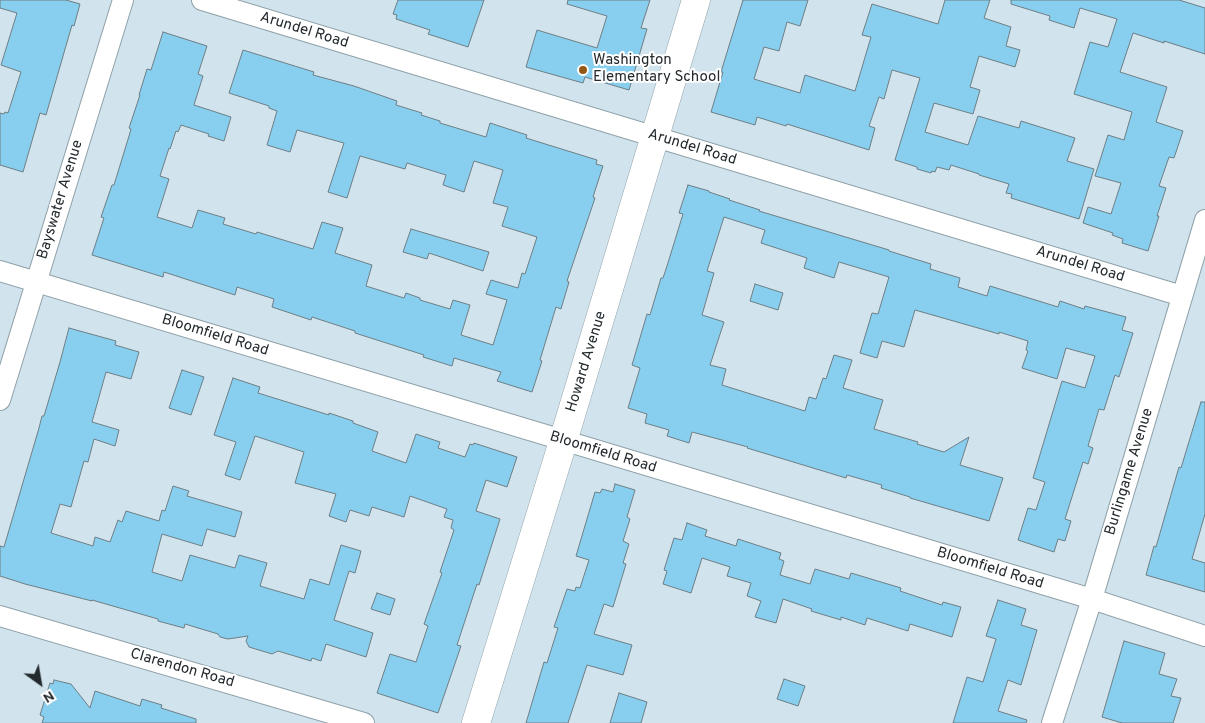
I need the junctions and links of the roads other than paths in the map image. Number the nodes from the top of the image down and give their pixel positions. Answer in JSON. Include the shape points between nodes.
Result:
{"nodes":[{"id":1,"x":123,"y":0,"type":"edge"},
{"id":2,"x":202,"y":0,"type":"edge"},
{"id":3,"x":696,"y":0,"type":"edge"},
{"id":4,"x":655,"y":137,"type":"junction"},
{"id":5,"x":1205,"y":220,"type":"edge"},
{"id":6,"x":0,"y":271,"type":"edge"},
{"id":7,"x":36,"y":282,"type":"junction"},
{"id":8,"x":1182,"y":296,"type":"junction"},
{"id":9,"x":0,"y":400,"type":"edge"},
{"id":10,"x":564,"y":441,"type":"junction"},
{"id":11,"x":1092,"y":599,"type":"junction"},
{"id":12,"x":0,"y":616,"type":"edge"},
{"id":13,"x":1205,"y":636,"type":"edge"},
{"id":14,"x":364,"y":723,"type":"edge"},
{"id":15,"x":476,"y":723,"type":"edge"},
{"id":16,"x":1052,"y":723,"type":"edge"}],
"edges":[{"from":1,"to":7,"type":"street","name":"Bayswater Avenue"},
{"from":2,"to":4,"type":"street","name":"Arundel Road"},
{"from":3,"to":4,"type":"street","name":"Howard Avenue"},
{"from":4,"to":8,"type":"street","name":"Arundel Road"},
{"from":4,"to":10,"type":"street","name":"Howard Avenue"},
{"from":5,"to":8,"type":"street","name":"Burlingame Avenue"},
{"from":6,"to":7,"type":"street","name":"Bloomfield Road"},
{"from":7,"to":9,"type":"street","name":"Bayswater Avenue"},
{"from":7,"to":10,"type":"street","name":"Bloomfield Road"},
{"from":8,"to":11,"type":"street","name":"Burlingame Avenue"},
{"from":10,"to":11,"type":"street","name":"Bloomfield Road"},
{"from":10,"to":15,"type":"street","name":"Howard Avenue"},
{"from":11,"to":13,"type":"street","name":"Bloomfield Road"},
{"from":11,"to":16,"type":"street","name":"Burlingame Avenue"},
{"from":12,"to":14,"type":"street","name":"Clarendon Road"}]}
